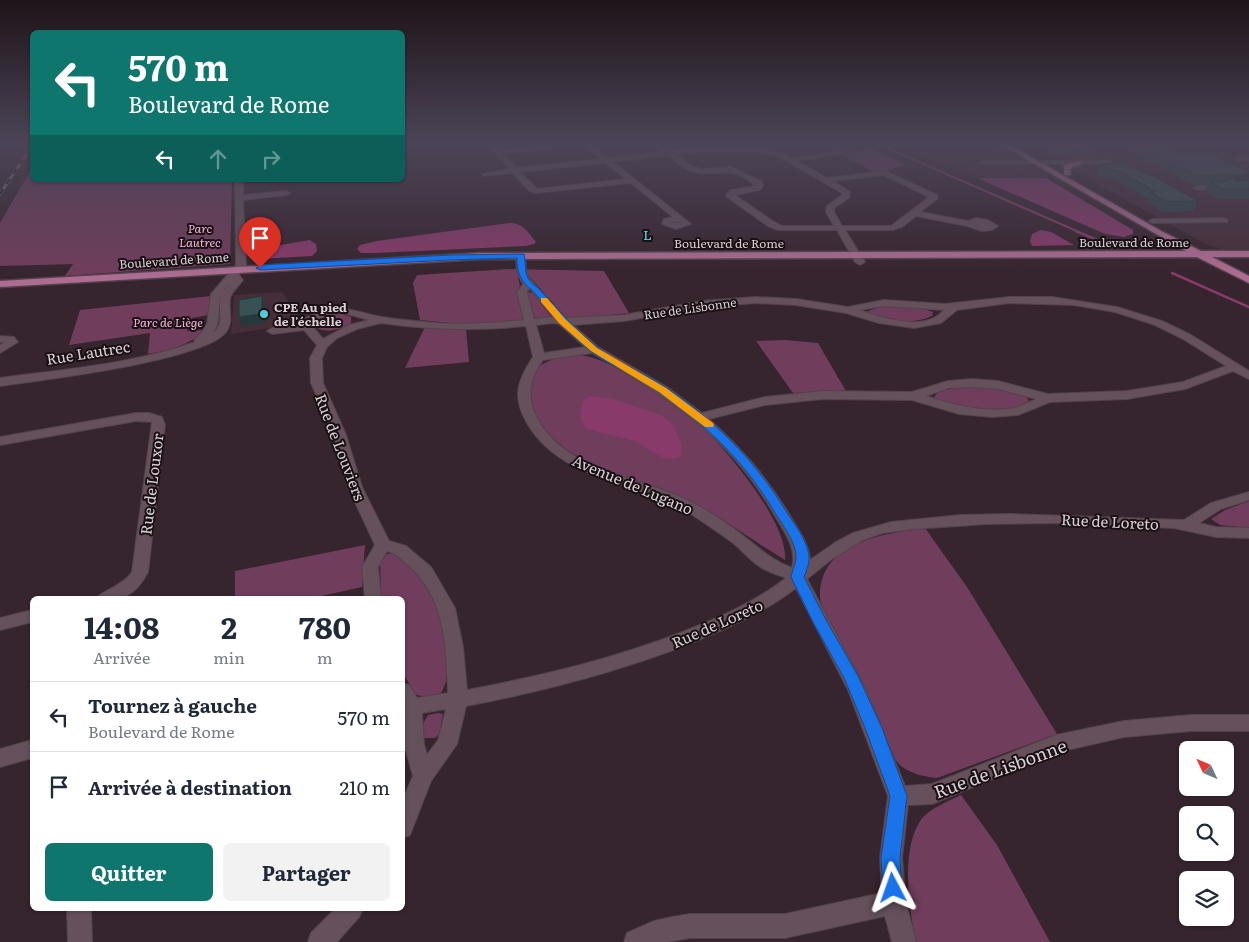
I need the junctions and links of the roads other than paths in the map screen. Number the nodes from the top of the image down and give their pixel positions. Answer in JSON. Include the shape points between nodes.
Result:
{"nodes":[{"id":1,"x":239,"y":188,"type":"edge"},
{"id":2,"x":530,"y":188,"type":"edge"},
{"id":3,"x":574,"y":188,"type":"edge"},
{"id":4,"x":641,"y":188,"type":"edge"},
{"id":5,"x":757,"y":188,"type":"edge"},
{"id":6,"x":839,"y":188,"type":"edge"},
{"id":7,"x":917,"y":188,"type":"edge"},
{"id":8,"x":1084,"y":188,"type":"edge"},
{"id":9,"x":1094,"y":188,"type":"edge"},
{"id":10,"x":286,"y":193,"type":"dead end"},
{"id":11,"x":240,"y":198,"type":"junction"},
{"id":12,"x":914,"y":214,"type":"junction"},
{"id":13,"x":678,"y":220,"type":"dead end"},
{"id":14,"x":1224,"y":220,"type":"dead end"},
{"id":15,"x":1153,"y":221,"type":"junction"},
{"id":16,"x":971,"y":224,"type":"dead end"},
{"id":17,"x":840,"y":228,"type":"junction"},
{"id":18,"x":1196,"y":254,"type":"junction"},
{"id":19,"x":1249,"y":254,"type":"edge"},
{"id":20,"x":1212,"y":257,"type":"junction"},
{"id":21,"x":857,"y":258,"type":"junction"},
{"id":22,"x":1228,"y":261,"type":"junction"},
{"id":23,"x":1249,"y":261,"type":"edge"},
{"id":24,"x":523,"y":270,"type":"junction"},
{"id":25,"x":1249,"y":271,"type":"edge"},
{"id":26,"x":237,"y":273,"type":"junction"},
{"id":27,"x":1249,"y":280,"type":"edge"},
{"id":28,"x":0,"y":284,"type":"edge"},
{"id":29,"x":0,"y":291,"type":"edge"},
{"id":30,"x":954,"y":307,"type":"junction"},
{"id":31,"x":848,"y":310,"type":"junction"},
{"id":32,"x":382,"y":320,"type":"junction"},
{"id":33,"x":562,"y":321,"type":"junction"},
{"id":34,"x":530,"y":323,"type":"junction"},
{"id":35,"x":307,"y":326,"type":"junction"},
{"id":36,"x":272,"y":332,"type":"dead end"},
{"id":37,"x":0,"y":338,"type":"edge"},
{"id":38,"x":322,"y":345,"type":"junction"},
{"id":39,"x":0,"y":350,"type":"edge"},
{"id":40,"x":594,"y":350,"type":"junction"},
{"id":41,"x":539,"y":357,"type":"junction"},
{"id":42,"x":1235,"y":367,"type":"junction"},
{"id":43,"x":1249,"y":376,"type":"edge"},
{"id":44,"x":0,"y":382,"type":"edge"},
{"id":45,"x":913,"y":396,"type":"junction"},
{"id":46,"x":1048,"y":398,"type":"junction"},
{"id":47,"x":700,"y":417,"type":"junction"},
{"id":48,"x":0,"y":442,"type":"edge"},
{"id":49,"x":1249,"y":496,"type":"edge"},
{"id":50,"x":1187,"y":525,"type":"junction"},
{"id":51,"x":1249,"y":533,"type":"edge"},
{"id":52,"x":383,"y":545,"type":"junction"},
{"id":53,"x":798,"y":577,"type":"junction"},
{"id":54,"x":111,"y":596,"type":"edge"},
{"id":55,"x":372,"y":596,"type":"edge"},
{"id":56,"x":30,"y":616,"type":"edge"},
{"id":57,"x":0,"y":624,"type":"edge"},
{"id":58,"x":407,"y":698,"type":"edge"},
{"id":59,"x":458,"y":700,"type":"junction"},
{"id":60,"x":1249,"y":723,"type":"edge"},
{"id":61,"x":30,"y":750,"type":"edge"},
{"id":62,"x":0,"y":758,"type":"edge"},
{"id":63,"x":423,"y":776,"type":"junction"},
{"id":64,"x":899,"y":796,"type":"junction"},
{"id":65,"x":405,"y":821,"type":"edge"},
{"id":66,"x":894,"y":903,"type":"junction"},
{"id":67,"x":79,"y":911,"type":"edge"},
{"id":68,"x":349,"y":911,"type":"edge"},
{"id":69,"x":80,"y":942,"type":"edge"},
{"id":70,"x":320,"y":942,"type":"edge"},
{"id":71,"x":636,"y":942,"type":"edge"},
{"id":72,"x":904,"y":942,"type":"edge"}],
"edges":[{"from":1,"to":11,"type":"street"},
{"from":2,"to":3,"type":"street","via":[[540,192]]},
{"from":4,"to":13,"type":"street"},
{"from":5,"to":17,"type":"street","via":[[730,195],[774,226]]},
{"from":6,"to":17,"type":"street","via":[[847,193],[846,196],[830,210]]},
{"from":7,"to":12,"type":"street","via":[[933,196]]},
{"from":8,"to":18,"type":"main road"},
{"from":9,"to":15,"type":"main road"},
{"from":10,"to":11,"type":"street"},
{"from":11,"to":26,"type":"street","via":[[242,263]]},
{"from":12,"to":16,"type":"street"},
{"from":12,"to":17,"type":"street","via":[[892,228]]},
{"from":14,"to":15,"type":"street"},
{"from":15,"to":20,"type":"main road"},
{"from":17,"to":21,"type":"street"},
{"from":18,"to":20,"type":"main road"},
{"from":18,"to":21,"type":"main road","name":"Boulevard de Rome"},
{"from":19,"to":20,"type":"main road","name":"Boulevard de Rome"},
{"from":20,"to":21,"type":"main road","name":"Boulevard de Rome"},
{"from":20,"to":22,"type":"main road","name":"Boulevard de Rome"},
{"from":20,"to":27,"type":"main road"},
{"from":21,"to":24,"type":"main road","name":"Boulevard de Rome"},
{"from":22,"to":23,"type":"main road","name":"Boulevard de Rome"},
{"from":22,"to":25,"type":"main road"},
{"from":24,"to":26,"type":"main road","name":"Boulevard de Rome","via":[[428,266]]},
{"from":24,"to":33,"type":"street"},
{"from":24,"to":34,"type":"street","via":[[522,292]]},
{"from":26,"to":28,"type":"main road","name":"Boulevard de Rome"},
{"from":26,"to":29,"type":"main road","name":"Boulevard de Rome"},
{"from":26,"to":44,"type":"street","name":"Rue Lautrec","via":[[216,295],[210,330],[181,350]]},
{"from":30,"to":31,"type":"street","name":"Rue de Lisbonne","via":[[934,308],[888,302]]},
{"from":30,"to":31,"type":"street","name":"Rue de Lisbonne","via":[[937,321],[914,325],[879,320]]},
{"from":30,"to":42,"type":"street","name":"Rue de Lisbonne","via":[[1014,300],[1098,306],[1170,328]]},
{"from":31,"to":33,"type":"street","name":"Rue de Lisbonne","via":[[796,302],[744,300],[624,318]]},
{"from":32,"to":34,"type":"street","via":[[468,327]]},
{"from":32,"to":35,"type":"street","via":[[350,311],[335,311],[312,318]]},
{"from":32,"to":38,"type":"street","via":[[340,332]]},
{"from":33,"to":34,"type":"street"},
{"from":33,"to":40,"type":"street"},
{"from":34,"to":41,"type":"street"},
{"from":35,"to":36,"type":"street"},
{"from":35,"to":38,"type":"street"},
{"from":37,"to":39,"type":"street","via":[[13,342]]},
{"from":38,"to":52,"type":"street","name":"Rue de Louviers","via":[[316,358],[317,383],[340,434],[355,487]]},
{"from":40,"to":41,"type":"street"},
{"from":40,"to":47,"type":"street","via":[[640,376]]},
{"from":41,"to":53,"type":"street","name":"Avenue de Lugano","via":[[527,378],[524,402],[533,422],[552,445],[596,472],[691,508],[739,540],[767,564]]},
{"from":42,"to":43,"type":"street","name":"Rue de Lisbonne"},
{"from":42,"to":46,"type":"street","via":[[1185,385],[1147,393]]},
{"from":45,"to":46,"type":"street","via":[[948,385],[972,383],[998,385]]},
{"from":45,"to":46,"type":"street","via":[[959,410],[992,413],[1018,411]]},
{"from":45,"to":47,"type":"street","via":[[852,394],[790,398]]},
{"from":47,"to":53,"type":"street","via":[[738,453],[781,512],[799,543],[802,559]]},
{"from":48,"to":54,"type":"street","name":"Rue de Louxor","via":[[136,417],[149,416],[158,420],[140,572],[126,590]]},
{"from":49,"to":50,"type":"street","via":[[1213,507],[1197,515]]},
{"from":50,"to":51,"type":"street","name":"Rue de Loreto","via":[[1223,533]]},
{"from":50,"to":53,"type":"street","name":"Rue de Loreto","via":[[1016,518],[951,520],[902,526],[856,537]]},
{"from":52,"to":55,"type":"street","via":[[370,567]]},
{"from":52,"to":59,"type":"street","via":[[401,550],[425,572],[447,608]]},
{"from":53,"to":59,"type":"street","name":"Rue de Loreto","via":[[774,598],[752,610],[670,645],[594,668]]},
{"from":53,"to":64,"type":"street","via":[[857,690]]},
{"from":56,"to":57,"type":"street"},
{"from":58,"to":59,"type":"street","name":"Rue de Loreto"},
{"from":58,"to":63,"type":"street"},
{"from":59,"to":63,"type":"street","via":[[447,744]]},
{"from":60,"to":64,"type":"street","name":"Rue de Lisbonne","via":[[1191,723],[1124,729],[1056,744],[932,794]]},
{"from":61,"to":62,"type":"street"},
{"from":63,"to":65,"type":"street"},
{"from":64,"to":66,"type":"street","via":[[891,858]]},
{"from":66,"to":71,"type":"street","via":[[868,906],[787,926],[680,926]]},
{"from":66,"to":72,"type":"street"},
{"from":67,"to":69,"type":"street"},
{"from":68,"to":70,"type":"street"}]}
